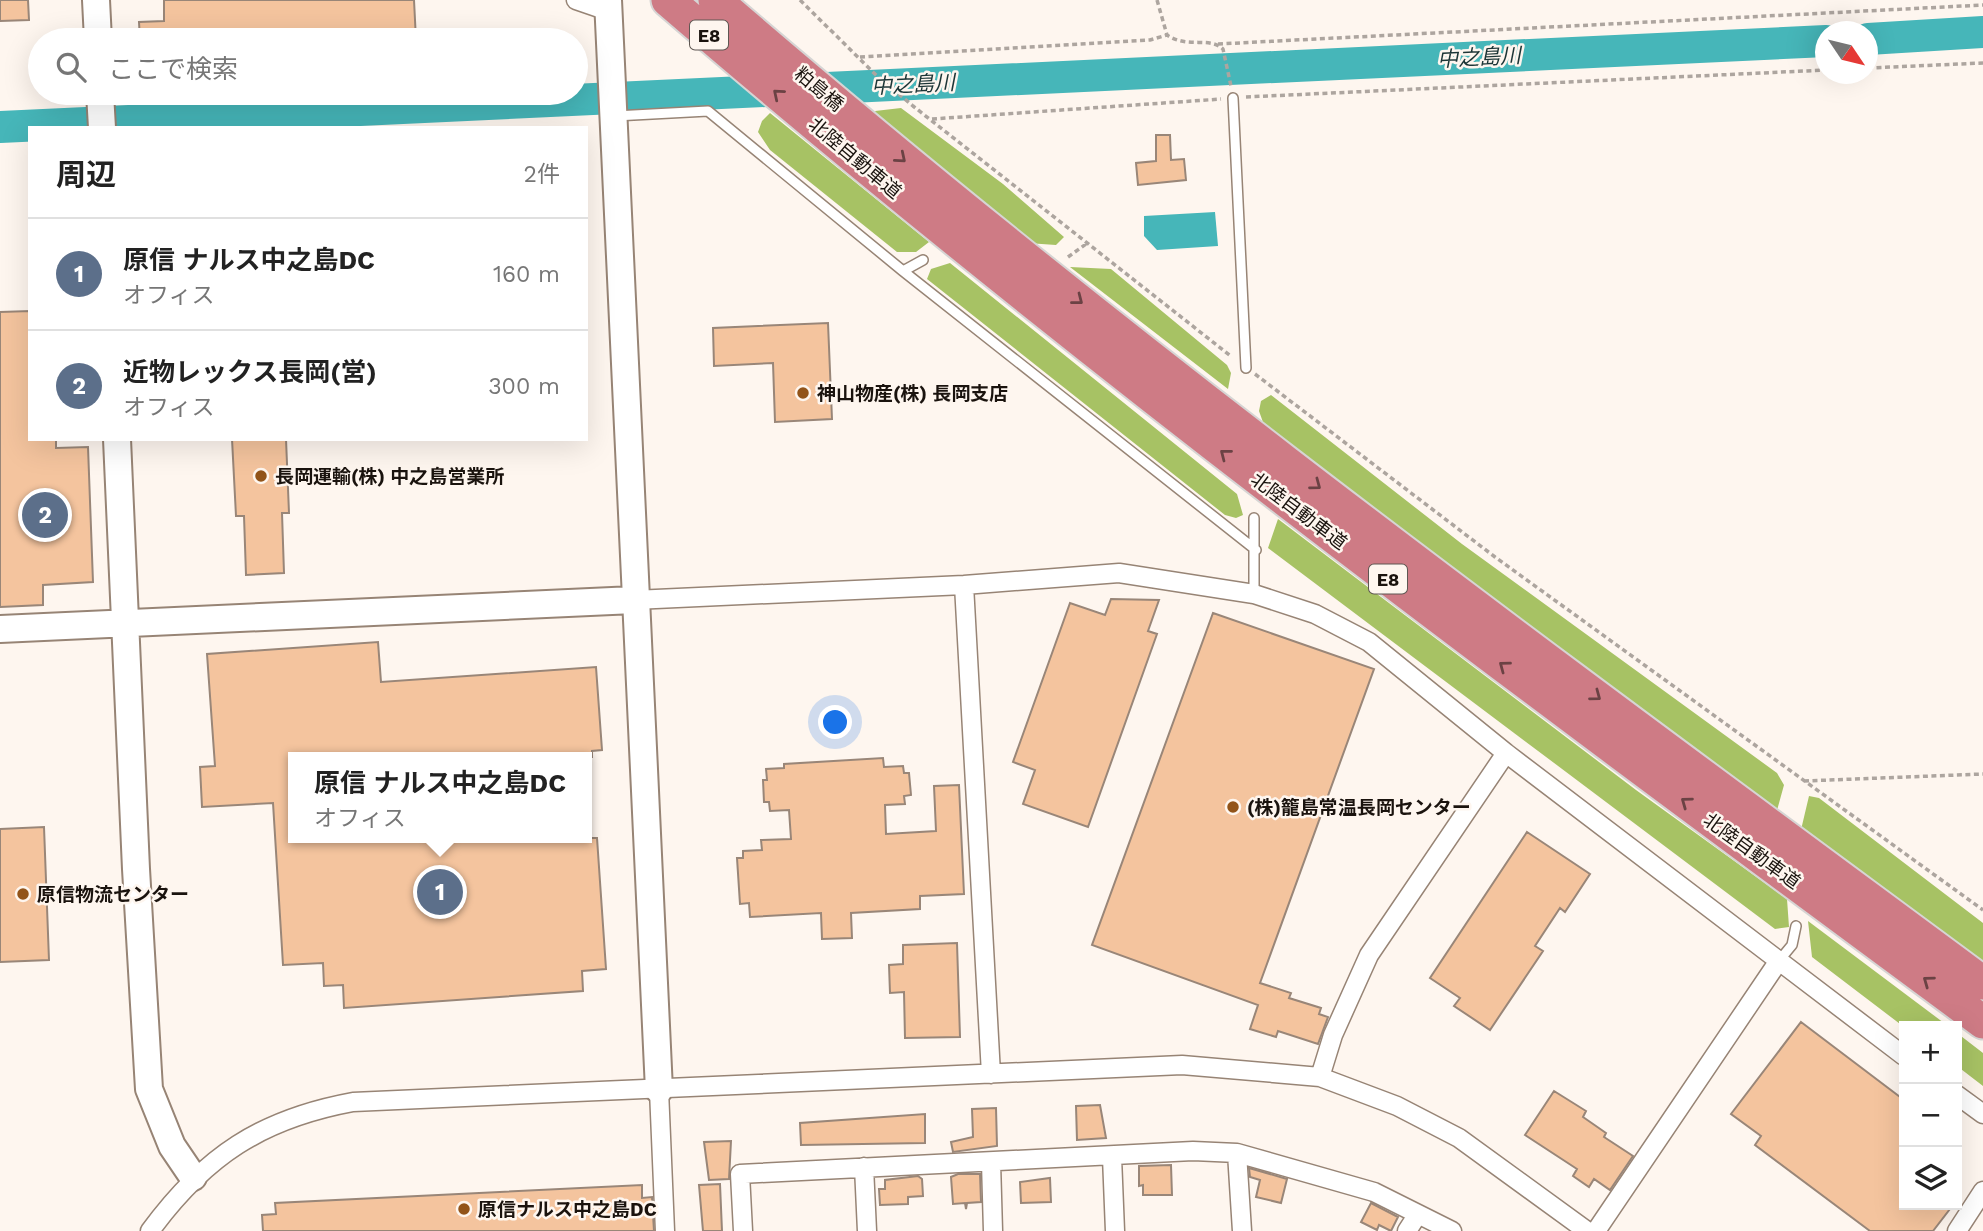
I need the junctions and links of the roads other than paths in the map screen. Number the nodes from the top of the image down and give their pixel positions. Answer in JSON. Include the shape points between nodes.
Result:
{"nodes":[{"id":1,"x":96,"y":0,"type":"edge"},
{"id":2,"x":576,"y":0,"type":"edge"},
{"id":3,"x":668,"y":0,"type":"edge"},
{"id":4,"x":715,"y":0,"type":"edge"},
{"id":5,"x":726,"y":0,"type":"edge"},
{"id":6,"x":608,"y":5,"type":"edge"},
{"id":7,"x":97,"y":28,"type":"edge"},
{"id":8,"x":790,"y":64,"type":"junction"},
{"id":9,"x":1233,"y":98,"type":"road end"},
{"id":10,"x":101,"y":105,"type":"edge"},
{"id":11,"x":849,"y":114,"type":"joint"},
{"id":12,"x":615,"y":116,"type":"junction"},
{"id":13,"x":102,"y":126,"type":"edge"},
{"id":14,"x":923,"y":260,"type":"dead end"},
{"id":15,"x":903,"y":271,"type":"junction"},
{"id":16,"x":1247,"y":368,"type":"road end"},
{"id":17,"x":117,"y":441,"type":"edge"},
{"id":18,"x":1254,"y":518,"type":"dead end"},
{"id":19,"x":1256,"y":550,"type":"junction"},
{"id":20,"x":964,"y":585,"type":"junction"},
{"id":21,"x":1254,"y":594,"type":"junction"},
{"id":22,"x":634,"y":600,"type":"junction"},
{"id":23,"x":125,"y":623,"type":"junction"},
{"id":24,"x":0,"y":629,"type":"edge"},
{"id":25,"x":1506,"y":753,"type":"junction"},
{"id":26,"x":1796,"y":926,"type":"dead end"},
{"id":27,"x":1779,"y":962,"type":"junction"},
{"id":28,"x":1983,"y":983,"type":"edge"},
{"id":29,"x":1983,"y":1022,"type":"edge"},
{"id":30,"x":1899,"y":1052,"type":"edge"},
{"id":31,"x":991,"y":1074,"type":"junction"},
{"id":32,"x":1320,"y":1077,"type":"junction"},
{"id":33,"x":659,"y":1090,"type":"junction"},
{"id":34,"x":1962,"y":1099,"type":"edge"},
{"id":35,"x":1983,"y":1114,"type":"edge"},
{"id":36,"x":1237,"y":1153,"type":"junction"},
{"id":37,"x":1112,"y":1157,"type":"junction"},
{"id":38,"x":991,"y":1162,"type":"junction"},
{"id":39,"x":864,"y":1167,"type":"junction"},
{"id":40,"x":193,"y":1177,"type":"junction"},
{"id":41,"x":1983,"y":1191,"type":"edge"},
{"id":42,"x":1418,"y":1214,"type":"junction"},
{"id":43,"x":150,"y":1231,"type":"edge"},
{"id":44,"x":665,"y":1231,"type":"edge"},
{"id":45,"x":743,"y":1231,"type":"edge"},
{"id":46,"x":867,"y":1231,"type":"edge"},
{"id":47,"x":993,"y":1231,"type":"edge"},
{"id":48,"x":1115,"y":1231,"type":"edge"},
{"id":49,"x":1242,"y":1231,"type":"edge"},
{"id":50,"x":1407,"y":1231,"type":"edge"},
{"id":51,"x":1452,"y":1231,"type":"edge"},
{"id":52,"x":1587,"y":1231,"type":"edge"},
{"id":53,"x":1596,"y":1231,"type":"edge"},
{"id":54,"x":1957,"y":1231,"type":"edge"}],
"edges":[{"from":1,"to":7,"type":"street"},
{"from":2,"to":6,"type":"street"},
{"from":29,"to":3,"type":"highway","name":"北陸自動車道","number":"E8","one_way":true,"via":[[1255,477],[963,247]]},
{"from":4,"to":8,"type":"highway","number":"E8"},
{"from":5,"to":8,"type":"highway"},
{"from":6,"to":12,"type":"street"},
{"from":8,"to":11,"type":"highway","name":"粕島橋","number":"E8"},
{"from":9,"to":16,"type":"lane"},
{"from":10,"to":13,"type":"street"},
{"from":11,"to":28,"type":"highway","name":"北陸自動車道","number":"E8","one_way":true,"via":[[1272,452]]},
{"from":12,"to":15,"type":"lane","via":[[708,111]]},
{"from":12,"to":22,"type":"street"},
{"from":14,"to":15,"type":"lane"},
{"from":15,"to":19,"type":"lane"},
{"from":17,"to":23,"type":"street"},
{"from":18,"to":19,"type":"lane"},
{"from":19,"to":21,"type":"lane"},
{"from":20,"to":21,"type":"street","via":[[1119,573]]},
{"from":20,"to":22,"type":"street"},
{"from":20,"to":31,"type":"street"},
{"from":21,"to":25,"type":"street","via":[[1314,614],[1368,642]]},
{"from":22,"to":23,"type":"street"},
{"from":22,"to":33,"type":"street"},
{"from":23,"to":24,"type":"street"},
{"from":23,"to":40,"type":"street","via":[[149,1089],[172,1146]]},
{"from":25,"to":27,"type":"street"},
{"from":25,"to":32,"type":"street","via":[[1368,955]]},
{"from":26,"to":27,"type":"lane","via":[[1792,945]]},
{"from":27,"to":30,"type":"street"},
{"from":27,"to":53,"type":"street"},
{"from":31,"to":32,"type":"street","via":[[1182,1065]]},
{"from":31,"to":33,"type":"street"},
{"from":32,"to":52,"type":"street","via":[[1397,1106],[1458,1139]]},
{"from":33,"to":40,"type":"street","via":[[340,1104],[254,1133]]},
{"from":33,"to":44,"type":"street"},
{"from":34,"to":35,"type":"street"},
{"from":36,"to":37,"type":"street"},
{"from":36,"to":42,"type":"street","via":[[1374,1192]]},
{"from":36,"to":49,"type":"street"},
{"from":37,"to":38,"type":"street"},
{"from":37,"to":48,"type":"street"},
{"from":38,"to":39,"type":"street"},
{"from":38,"to":47,"type":"street"},
{"from":39,"to":45,"type":"street","via":[[740,1174]]},
{"from":39,"to":46,"type":"street"},
{"from":40,"to":43,"type":"street"},
{"from":41,"to":54,"type":"street"},
{"from":42,"to":50,"type":"street"},
{"from":42,"to":51,"type":"street"}]}
